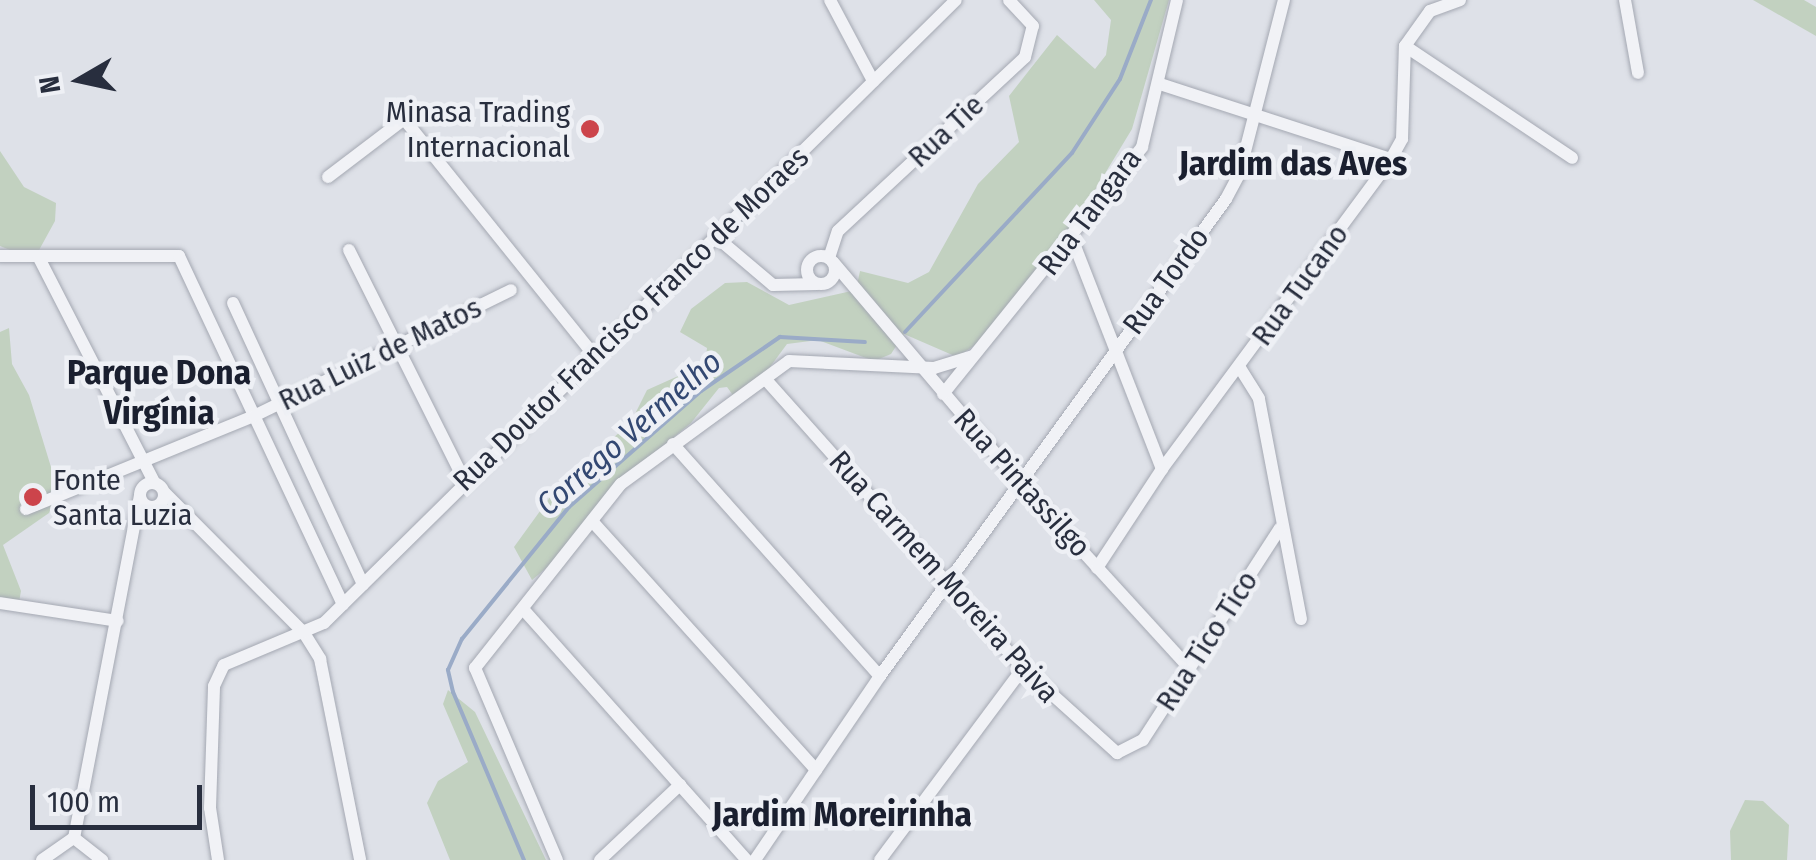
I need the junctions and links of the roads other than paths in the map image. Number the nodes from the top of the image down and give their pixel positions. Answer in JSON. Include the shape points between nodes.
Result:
{"nodes":[{"id":1,"x":830,"y":0,"type":"edge"},
{"id":2,"x":956,"y":0,"type":"edge"},
{"id":3,"x":1009,"y":0,"type":"edge"},
{"id":4,"x":1177,"y":0,"type":"edge"},
{"id":5,"x":1284,"y":0,"type":"edge"},
{"id":6,"x":1460,"y":0,"type":"edge"},
{"id":7,"x":1625,"y":0,"type":"edge"},
{"id":8,"x":1405,"y":46,"type":"junction"},
{"id":9,"x":1638,"y":73,"type":"dead end"},
{"id":10,"x":874,"y":81,"type":"junction"},
{"id":11,"x":1160,"y":84,"type":"junction"},
{"id":12,"x":1254,"y":111,"type":"junction"},
{"id":13,"x":1572,"y":158,"type":"dead end"},
{"id":14,"x":1392,"y":159,"type":"junction"},
{"id":15,"x":328,"y":177,"type":"dead end"},
{"id":16,"x":715,"y":236,"type":"junction"},
{"id":17,"x":1073,"y":241,"type":"junction"},
{"id":18,"x":350,"y":250,"type":"dead end"},
{"id":19,"x":0,"y":256,"type":"edge"},
{"id":20,"x":38,"y":256,"type":"junction"},
{"id":21,"x":831,"y":260,"type":"junction"},
{"id":22,"x":807,"y":266,"type":"junction"},
{"id":23,"x":822,"y":283,"type":"junction"},
{"id":24,"x":780,"y":286,"type":"junction"},
{"id":25,"x":511,"y":290,"type":"dead end"},
{"id":26,"x":859,"y":294,"type":"junction"},
{"id":27,"x":233,"y":303,"type":"dead end"},
{"id":28,"x":397,"y":346,"type":"junction"},
{"id":29,"x":902,"y":348,"type":"junction"},
{"id":30,"x":1114,"y":352,"type":"junction"},
{"id":31,"x":594,"y":355,"type":"junction"},
{"id":32,"x":971,"y":358,"type":"junction"},
{"id":33,"x":884,"y":366,"type":"junction"},
{"id":34,"x":920,"y":367,"type":"junction"},
{"id":35,"x":1240,"y":368,"type":"junction"},
{"id":36,"x":768,"y":382,"type":"junction"},
{"id":37,"x":944,"y":394,"type":"junction"},
{"id":38,"x":280,"y":403,"type":"junction"},
{"id":39,"x":254,"y":416,"type":"junction"},
{"id":40,"x":673,"y":444,"type":"junction"},
{"id":41,"x":139,"y":462,"type":"junction"},
{"id":42,"x":1162,"y":469,"type":"junction"},
{"id":43,"x":465,"y":482,"type":"junction"},
{"id":44,"x":1022,"y":485,"type":"junction"},
{"id":45,"x":141,"y":493,"type":"junction"},
{"id":46,"x":157,"y":497,"type":"junction"},
{"id":47,"x":26,"y":509,"type":"dead end"},
{"id":48,"x":136,"y":518,"type":"junction"},
{"id":49,"x":592,"y":520,"type":"junction"},
{"id":50,"x":1280,"y":528,"type":"junction"},
{"id":51,"x":1098,"y":568,"type":"junction"},
{"id":52,"x":363,"y":584,"type":"junction"},
{"id":53,"x":948,"y":584,"type":"junction"},
{"id":54,"x":0,"y":603,"type":"edge"},
{"id":55,"x":343,"y":604,"type":"junction"},
{"id":56,"x":523,"y":608,"type":"junction"},
{"id":57,"x":1301,"y":619,"type":"dead end"},
{"id":58,"x":118,"y":620,"type":"junction"},
{"id":59,"x":304,"y":633,"type":"junction"},
{"id":60,"x":1022,"y":668,"type":"junction"},
{"id":61,"x":1189,"y":668,"type":"junction"},
{"id":62,"x":880,"y":676,"type":"junction"},
{"id":63,"x":1130,"y":750,"type":"joint"},
{"id":64,"x":816,"y":770,"type":"junction"},
{"id":65,"x":680,"y":785,"type":"junction"},
{"id":66,"x":74,"y":838,"type":"junction"},
{"id":67,"x":42,"y":860,"type":"edge"},
{"id":68,"x":102,"y":860,"type":"edge"},
{"id":69,"x":218,"y":860,"type":"edge"},
{"id":70,"x":360,"y":860,"type":"edge"},
{"id":71,"x":557,"y":860,"type":"edge"},
{"id":72,"x":600,"y":860,"type":"edge"},
{"id":73,"x":751,"y":860,"type":"edge"},
{"id":74,"x":880,"y":860,"type":"edge"}],
"edges":[{"from":1,"to":10,"type":"street"},
{"from":2,"to":10,"type":"street","name":"Rua Doutor Francisco Franco de Moraes"},
{"from":3,"to":21,"type":"street","name":"Rua Tie","via":[[1033,26],[1025,58],[838,231]]},
{"from":4,"to":11,"type":"street","name":"Rua Tangara"},
{"from":5,"to":12,"type":"street","name":"Rua Tordo"},
{"from":6,"to":8,"type":"street","via":[[1430,11]]},
{"from":7,"to":9,"type":"street"},
{"from":8,"to":13,"type":"street"},
{"from":8,"to":14,"type":"street","name":"Rua Tucano","via":[[1402,139]]},
{"from":10,"to":16,"type":"street","name":"Rua Doutor Francisco Franco de Moraes"},
{"from":11,"to":12,"type":"street"},
{"from":11,"to":17,"type":"street","name":"Rua Tangara","via":[[1142,148]]},
{"from":12,"to":14,"type":"street"},
{"from":12,"to":30,"type":"street","name":"Rua Tordo","via":[[1239,175],[1226,199]]},
{"from":14,"to":35,"type":"street","name":"Rua Tucano"},
{"from":15,"to":31,"type":"street","via":[[404,120]]},
{"from":16,"to":24,"type":"street"},
{"from":16,"to":31,"type":"street","name":"Rua Doutor Francisco Franco de Moraes"},
{"from":17,"to":30,"type":"street"},
{"from":17,"to":32,"type":"street","name":"Rua Tangara"},
{"from":18,"to":28,"type":"street"},
{"from":19,"to":20,"type":"street"},
{"from":20,"to":39,"type":"street","via":[[178,256]]},
{"from":20,"to":41,"type":"street"},
{"from":21,"to":22,"type":"street","via":[[818,256]]},
{"from":21,"to":23,"type":"street"},
{"from":21,"to":26,"type":"street","name":"Rua Pintassilgo"},
{"from":22,"to":23,"type":"street"},
{"from":22,"to":24,"type":"street"},
{"from":23,"to":24,"type":"street"},
{"from":23,"to":26,"type":"street"},
{"from":25,"to":28,"type":"street","name":"Rua Luiz de Matos"},
{"from":26,"to":29,"type":"street","name":"Rua Pintassilgo"},
{"from":27,"to":38,"type":"street"},
{"from":28,"to":38,"type":"street","name":"Rua Luiz de Matos"},
{"from":28,"to":43,"type":"street"},
{"from":29,"to":33,"type":"street"},
{"from":29,"to":34,"type":"street","name":"Rua Pintassilgo"},
{"from":30,"to":42,"type":"street"},
{"from":30,"to":44,"type":"street","name":"Rua Tordo"},
{"from":31,"to":43,"type":"street","name":"Rua Doutor Francisco Franco de Moraes"},
{"from":32,"to":34,"type":"street"},
{"from":32,"to":37,"type":"street","name":"Rua Tangara"},
{"from":33,"to":34,"type":"street"},
{"from":33,"to":36,"type":"street","via":[[802,357]]},
{"from":34,"to":37,"type":"street","name":"Rua Pintassilgo"},
{"from":35,"to":42,"type":"street","name":"Rua Tucano"},
{"from":35,"to":50,"type":"street","via":[[1259,399]]},
{"from":36,"to":40,"type":"street"},
{"from":36,"to":53,"type":"street","name":"Rua Carmem Moreira Paiva"},
{"from":37,"to":44,"type":"street","name":"Rua Pintassilgo"},
{"from":38,"to":39,"type":"street","name":"Rua Luiz de Matos"},
{"from":38,"to":52,"type":"street"},
{"from":39,"to":41,"type":"street","name":"Rua Luiz de Matos"},
{"from":39,"to":55,"type":"street"},
{"from":40,"to":49,"type":"street","via":[[622,484]]},
{"from":40,"to":62,"type":"street"},
{"from":41,"to":45,"type":"street"},
{"from":41,"to":46,"type":"street"},
{"from":41,"to":47,"type":"street","name":"Rua Luiz de Matos"},
{"from":42,"to":51,"type":"street","name":"Rua Tucano"},
{"from":43,"to":52,"type":"street","name":"Rua Doutor Francisco Franco de Moraes"},
{"from":44,"to":51,"type":"street","name":"Rua Pintassilgo"},
{"from":44,"to":53,"type":"street","name":"Rua Tordo"},
{"from":45,"to":46,"type":"street"},
{"from":45,"to":48,"type":"street"},
{"from":46,"to":48,"type":"street"},
{"from":46,"to":59,"type":"street","via":[[184,512]]},
{"from":48,"to":58,"type":"street"},
{"from":49,"to":56,"type":"street"},
{"from":49,"to":64,"type":"street"},
{"from":50,"to":57,"type":"street"},
{"from":50,"to":61,"type":"street","name":"Rua Tico Tico"},
{"from":51,"to":61,"type":"street","name":"Rua Pintassilgo"},
{"from":52,"to":55,"type":"street","name":"Rua Doutor Francisco Franco de Moraes"},
{"from":53,"to":60,"type":"street","name":"Rua Carmem Moreira Paiva"},
{"from":53,"to":62,"type":"street","name":"Rua Tordo"},
{"from":54,"to":58,"type":"street"},
{"from":55,"to":59,"type":"street","name":"Rua Doutor Francisco Franco de Moraes"},
{"from":56,"to":65,"type":"street"},
{"from":56,"to":71,"type":"street","via":[[482,657],[476,679]]},
{"from":58,"to":66,"type":"street"},
{"from":59,"to":69,"type":"street","name":"Rua Doutor Francisco Franco de Moraes","via":[[224,665],[214,686],[210,808]]},
{"from":59,"to":70,"type":"street","via":[[320,659]]},
{"from":60,"to":63,"type":"street","name":"Rua Carmem Moreira Paiva","via":[[1101,745],[1116,753]]},
{"from":60,"to":74,"type":"street"},
{"from":61,"to":63,"type":"street","name":"Rua Tico Tico"},
{"from":62,"to":64,"type":"street","name":"Rua Tordo"},
{"from":64,"to":73,"type":"street","name":"Rua Tordo"},
{"from":65,"to":72,"type":"street"},
{"from":65,"to":73,"type":"street"},
{"from":66,"to":67,"type":"street"},
{"from":66,"to":68,"type":"street"}]}
